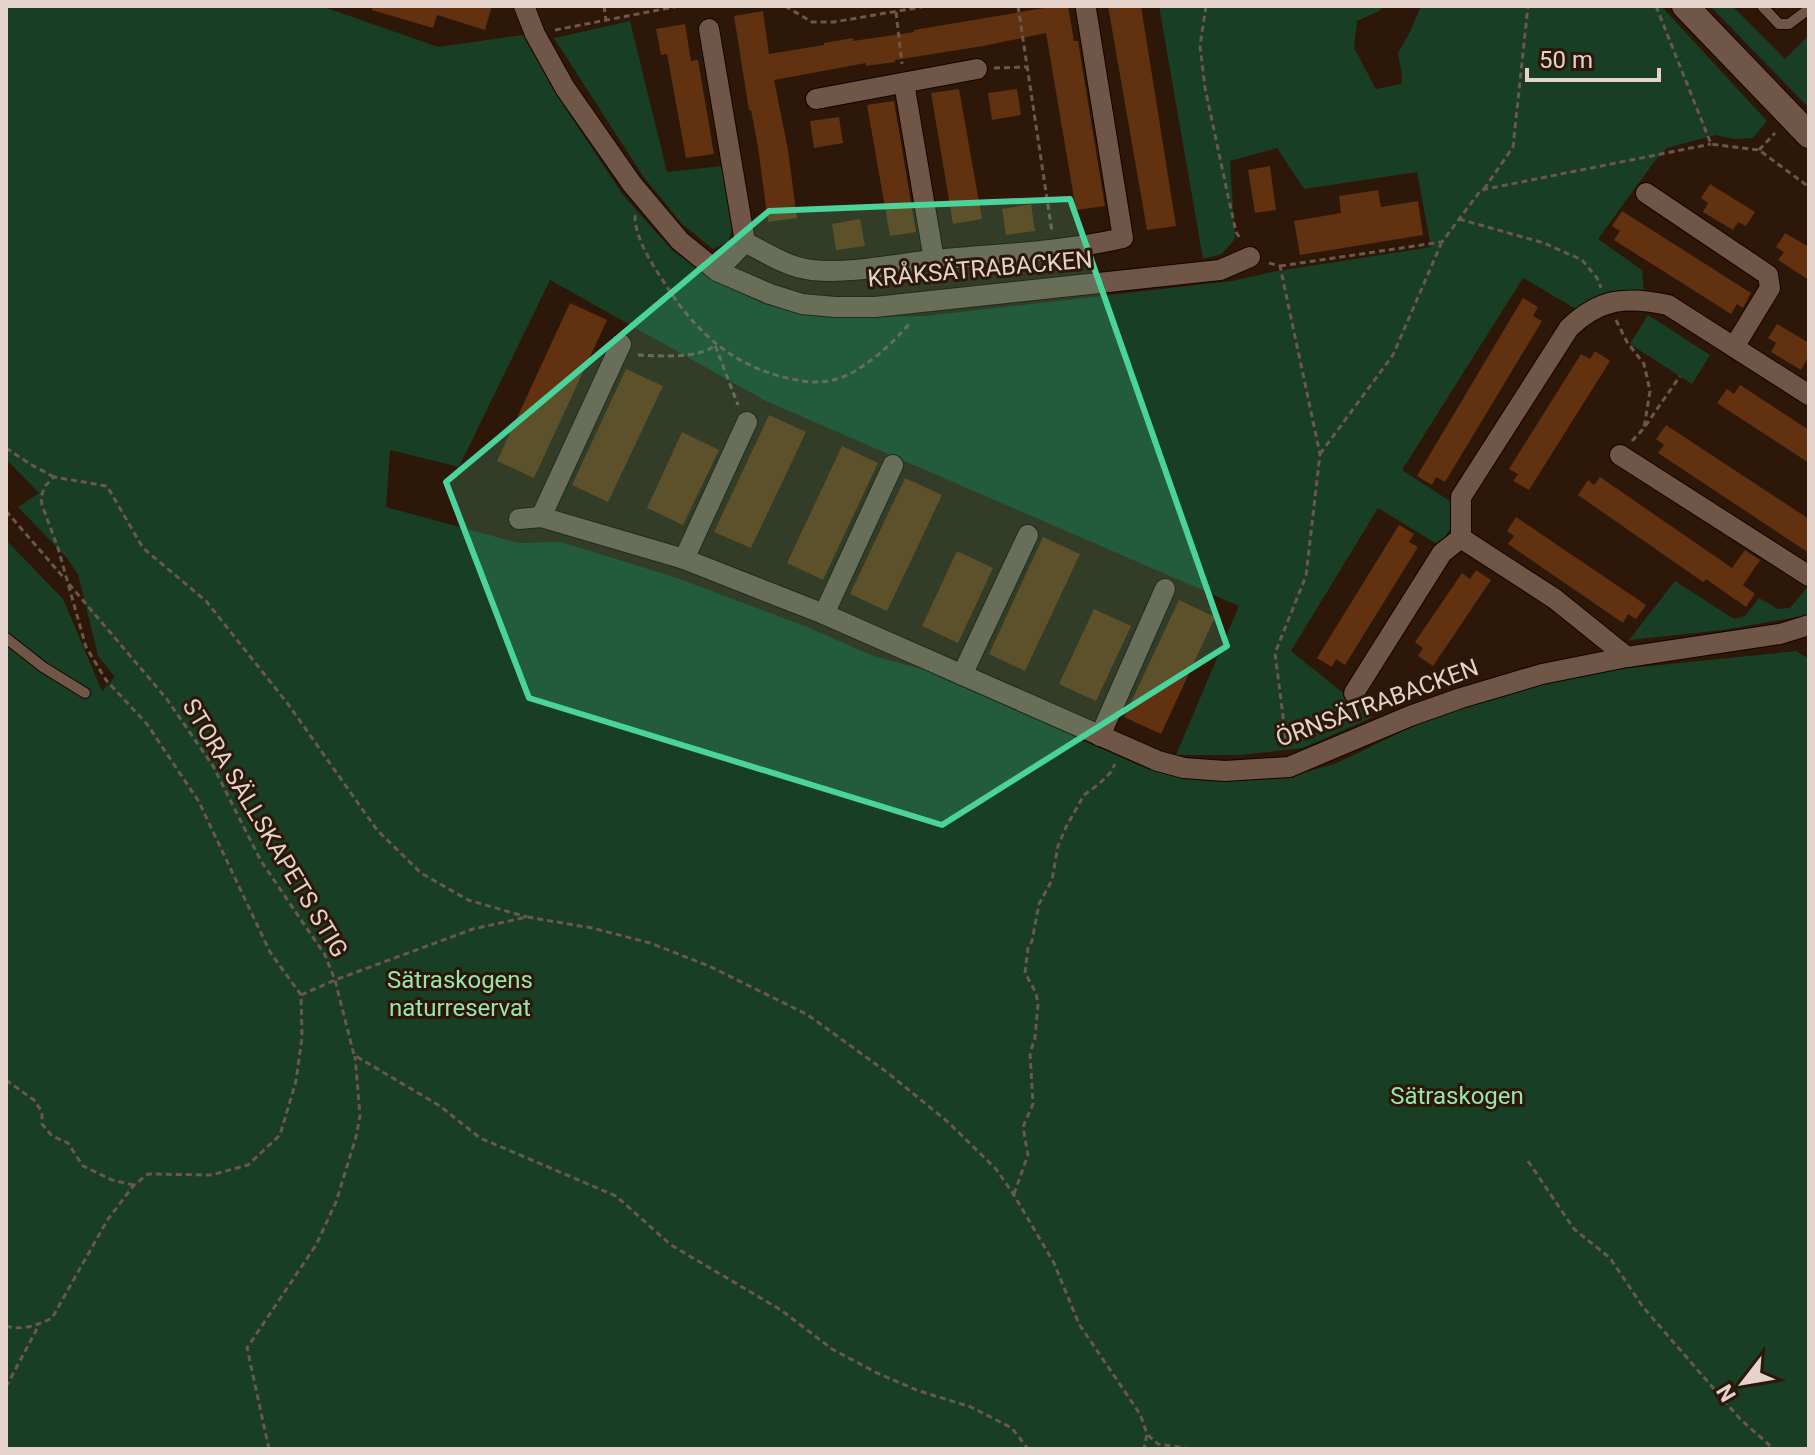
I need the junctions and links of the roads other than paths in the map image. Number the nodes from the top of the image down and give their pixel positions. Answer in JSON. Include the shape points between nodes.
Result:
{"nodes":[{"id":1,"x":524,"y":6,"type":"edge"},
{"id":2,"x":1685,"y":6,"type":"edge"},
{"id":3,"x":1762,"y":6,"type":"edge"},
{"id":4,"x":1086,"y":9,"type":"dead end"},
{"id":5,"x":1809,"y":9,"type":"edge"},
{"id":6,"x":709,"y":29,"type":"dead end"},
{"id":7,"x":977,"y":69,"type":"road end"},
{"id":8,"x":904,"y":83,"type":"junction"},
{"id":9,"x":816,"y":99,"type":"dead end"},
{"id":10,"x":1809,"y":135,"type":"edge"},
{"id":11,"x":1646,"y":193,"type":"dead end"},
{"id":12,"x":745,"y":242,"type":"junction"},
{"id":13,"x":1250,"y":257,"type":"road end"},
{"id":14,"x":934,"y":260,"type":"junction"},
{"id":15,"x":717,"y":271,"type":"junction"},
{"id":16,"x":621,"y":344,"type":"road end"},
{"id":17,"x":1734,"y":347,"type":"junction"},
{"id":18,"x":1809,"y":395,"type":"edge"},
{"id":19,"x":747,"y":422,"type":"road end"},
{"id":20,"x":1620,"y":455,"type":"road end"},
{"id":21,"x":893,"y":465,"type":"dead end"},
{"id":22,"x":541,"y":517,"type":"junction"},
{"id":23,"x":519,"y":519,"type":"dead end"},
{"id":24,"x":1028,"y":535,"type":"dead end"},
{"id":25,"x":1461,"y":538,"type":"junction"},
{"id":26,"x":684,"y":559,"type":"junction"},
{"id":27,"x":1809,"y":576,"type":"edge"},
{"id":28,"x":1165,"y":589,"type":"dead end"},
{"id":29,"x":824,"y":614,"type":"junction"},
{"id":30,"x":1809,"y":625,"type":"edge"},
{"id":31,"x":6,"y":638,"type":"edge"},
{"id":32,"x":1627,"y":657,"type":"junction"},
{"id":33,"x":962,"y":675,"type":"junction"},
{"id":34,"x":85,"y":693,"type":"dead end"},
{"id":35,"x":1354,"y":693,"type":"dead end"},
{"id":36,"x":1100,"y":736,"type":"junction"}],
"edges":[{"from":1,"to":15,"type":"street","name":"KRÅKSÄTRABACKEN","via":[[565,88],[632,184],[680,241]]},
{"from":2,"to":10,"type":"street"},
{"from":3,"to":5,"type":"lane","via":[[1779,24],[1789,24]]},
{"from":4,"to":14,"type":"street","name":"KRÅKSÄTRABACKEN","via":[[1123,238],[1055,250]]},
{"from":6,"to":12,"type":"street"},
{"from":7,"to":8,"type":"street"},
{"from":8,"to":9,"type":"street"},
{"from":8,"to":14,"type":"street","name":"KRÅKSÄTRABACKEN"},
{"from":11,"to":17,"type":"street","via":[[1768,275],[1770,288]]},
{"from":12,"to":14,"type":"street","name":"KRÅKSÄTRABACKEN","via":[[810,270]]},
{"from":12,"to":15,"type":"street"},
{"from":13,"to":15,"type":"street","name":"KRÅKSÄTRABACKEN","via":[[1220,270],[875,307],[802,304]]},
{"from":16,"to":22,"type":"street"},
{"from":17,"to":18,"type":"street"},
{"from":17,"to":25,"type":"street","via":[[1668,305],[1642,299],[1606,304],[1581,316],[1461,497]]},
{"from":19,"to":26,"type":"street"},
{"from":20,"to":27,"type":"street"},
{"from":21,"to":29,"type":"street"},
{"from":22,"to":23,"type":"street","name":"ÖRNSÄTRABACKEN"},
{"from":22,"to":26,"type":"street","name":"ÖRNSÄTRABACKEN"},
{"from":24,"to":33,"type":"street"},
{"from":25,"to":32,"type":"street","via":[[1555,599]]},
{"from":25,"to":35,"type":"street","name":"ÖRNSÄTRABACKEN","via":[[1442,553]]},
{"from":26,"to":29,"type":"street","name":"ÖRNSÄTRABACKEN"},
{"from":28,"to":36,"type":"street"},
{"from":29,"to":33,"type":"street","name":"ÖRNSÄTRABACKEN"},
{"from":30,"to":32,"type":"street","name":"ÖRNSÄTRABACKEN"},
{"from":31,"to":34,"type":"lane"},
{"from":32,"to":36,"type":"street","name":"ÖRNSÄTRABACKEN","via":[[1461,698],[1289,767],[1184,768]]},
{"from":33,"to":36,"type":"street","name":"ÖRNSÄTRABACKEN"}]}
